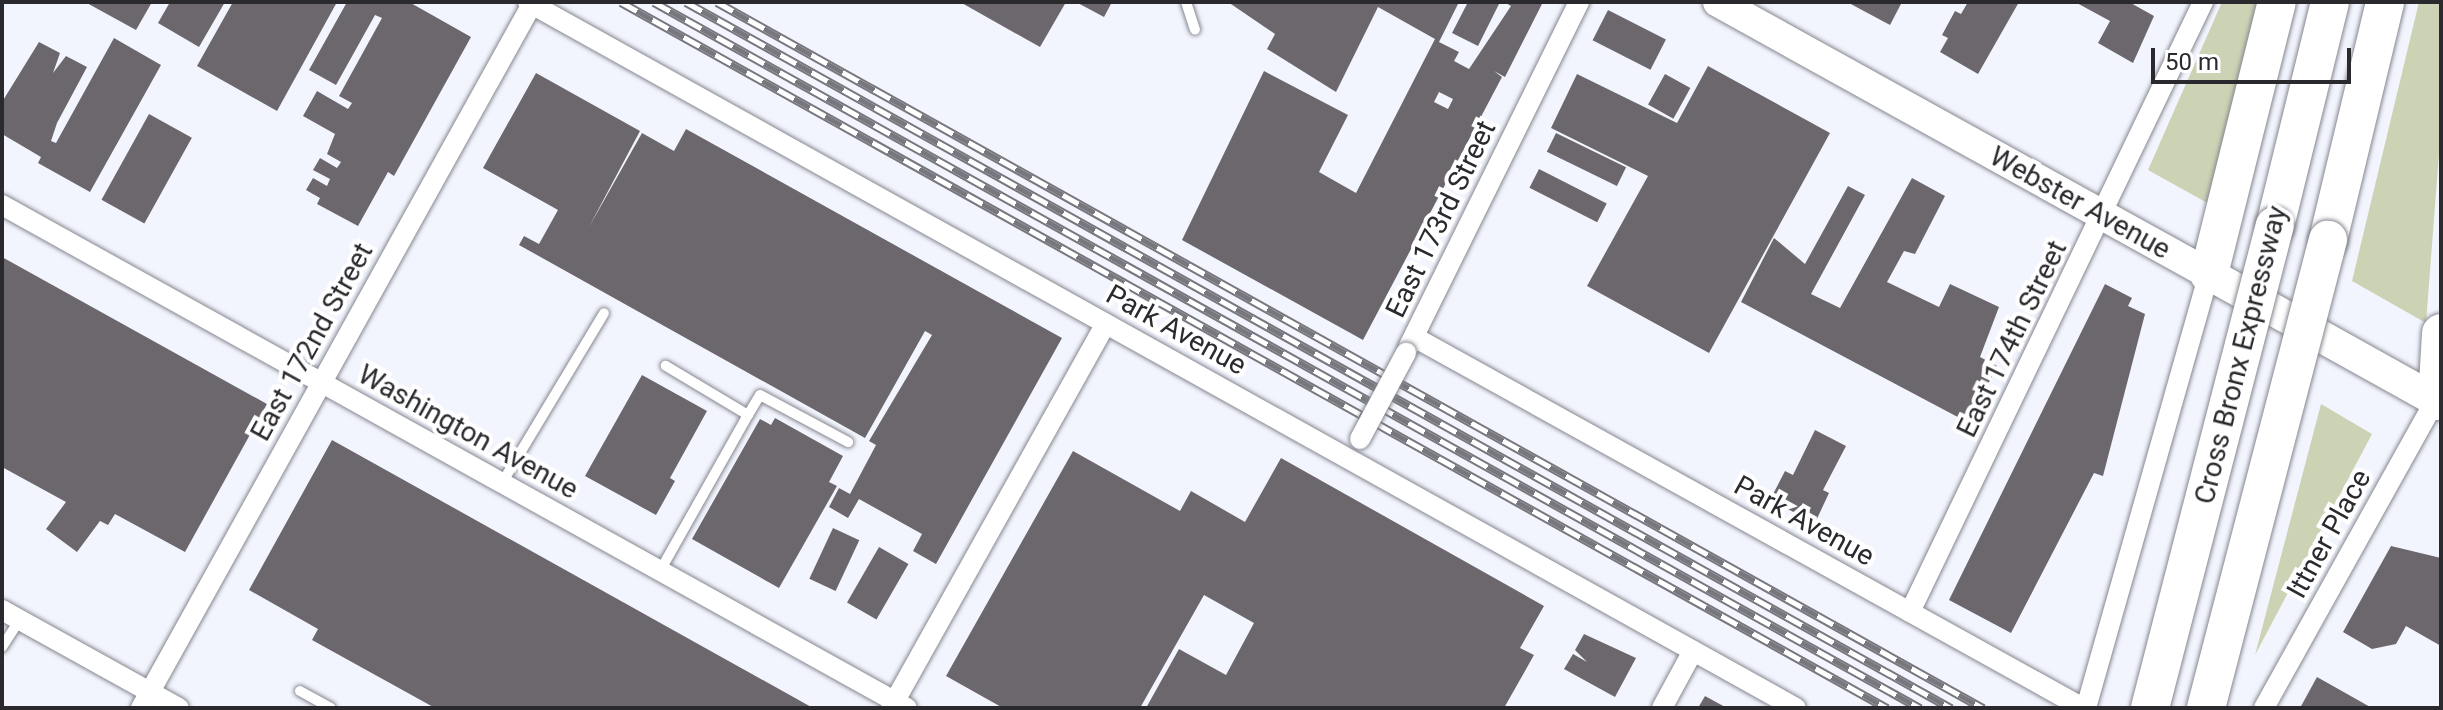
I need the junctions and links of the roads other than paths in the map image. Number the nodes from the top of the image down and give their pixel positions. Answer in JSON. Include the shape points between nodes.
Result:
{"nodes":[{"id":1,"x":1186,"y":2,"type":"edge"},
{"id":2,"x":1579,"y":2,"type":"edge"},
{"id":3,"x":1718,"y":2,"type":"edge"},
{"id":4,"x":2203,"y":2,"type":"edge"},
{"id":5,"x":2277,"y":2,"type":"edge"},
{"id":6,"x":2330,"y":2,"type":"edge"},
{"id":7,"x":2385,"y":2,"type":"edge"},
{"id":8,"x":530,"y":3,"type":"edge"},
{"id":9,"x":1195,"y":30,"type":"dead end"},
{"id":10,"x":2,"y":205,"type":"edge"},
{"id":11,"x":2104,"y":216,"type":"junction"},
{"id":12,"x":2209,"y":274,"type":"junction"},
{"id":13,"x":604,"y":313,"type":"dead end"},
{"id":14,"x":1106,"y":324,"type":"junction"},
{"id":15,"x":2441,"y":333,"type":"edge"},
{"id":16,"x":1410,"y":345,"type":"junction"},
{"id":17,"x":666,"y":366,"type":"dead end"},
{"id":18,"x":322,"y":383,"type":"junction"},
{"id":19,"x":2440,"y":397,"type":"edge"},
{"id":20,"x":748,"y":415,"type":"junction"},
{"id":21,"x":848,"y":442,"type":"dead end"},
{"id":22,"x":1349,"y":459,"type":"junction"},
{"id":23,"x":502,"y":483,"type":"junction"},
{"id":24,"x":660,"y":571,"type":"junction"},
{"id":25,"x":1910,"y":612,"type":"junction"},
{"id":26,"x":11,"y":614,"type":"edge"},
{"id":27,"x":2,"y":647,"type":"edge"},
{"id":28,"x":1693,"y":651,"type":"junction"},
{"id":29,"x":300,"y":691,"type":"dead end"},
{"id":30,"x":146,"y":700,"type":"edge"},
{"id":31,"x":898,"y":706,"type":"edge"},
{"id":32,"x":179,"y":708,"type":"edge"},
{"id":33,"x":331,"y":708,"type":"edge"},
{"id":34,"x":1662,"y":708,"type":"edge"},
{"id":35,"x":1796,"y":708,"type":"edge"},
{"id":36,"x":2084,"y":708,"type":"edge"},
{"id":37,"x":2150,"y":708,"type":"edge"},
{"id":38,"x":2206,"y":708,"type":"edge"},
{"id":39,"x":2264,"y":708,"type":"edge"}],
"edges":[{"from":1,"to":9,"type":"lane"},
{"from":2,"to":16,"type":"street","name":"East 173rd Street"},
{"from":3,"to":11,"type":"main road","name":"Webster Avenue"},
{"from":4,"to":11,"type":"street","name":"East 174th Street"},
{"from":5,"to":12,"type":"highway"},
{"from":6,"to":37,"type":"highway","name":"Cross Bronx Expressway","bridge":true},
{"from":7,"to":38,"type":"highway","name":"Cross Bronx Expressway","bridge":true},
{"from":8,"to":14,"type":"street","name":"Park Avenue"},
{"from":8,"to":18,"type":"street","name":"East 172nd Street"},
{"from":10,"to":18,"type":"street","name":"Washington Avenue"},
{"from":11,"to":12,"type":"main road","name":"Webster Avenue"},
{"from":11,"to":25,"type":"street","name":"East 174th Street"},
{"from":12,"to":19,"type":"main road","name":"Webster Avenue"},
{"from":12,"to":36,"type":"street"},
{"from":13,"to":23,"type":"lane"},
{"from":14,"to":22,"type":"street","name":"Park Avenue"},
{"from":14,"to":31,"type":"street"},
{"from":15,"to":19,"type":"highway"},
{"from":16,"to":22,"type":"street","name":"East 173rd Street","bridge":true},
{"from":16,"to":25,"type":"street","name":"Park Avenue"},
{"from":17,"to":20,"type":"lane"},
{"from":18,"to":23,"type":"street","name":"Washington Avenue"},
{"from":18,"to":30,"type":"street","name":"East 172nd Street"},
{"from":19,"to":39,"type":"street","name":"Ittner Place"},
{"from":20,"to":21,"type":"lane","via":[[760,395]]},
{"from":20,"to":24,"type":"lane"},
{"from":22,"to":28,"type":"street","name":"Park Avenue"},
{"from":23,"to":24,"type":"street","name":"Washington Avenue"},
{"from":24,"to":31,"type":"street","name":"Washington Avenue"},
{"from":25,"to":36,"type":"street","name":"Park Avenue"},
{"from":26,"to":27,"type":"lane"},
{"from":26,"to":30,"type":"street"},
{"from":28,"to":34,"type":"street"},
{"from":28,"to":35,"type":"street","name":"Park Avenue"},
{"from":29,"to":33,"type":"lane"},
{"from":30,"to":32,"type":"street"}]}
